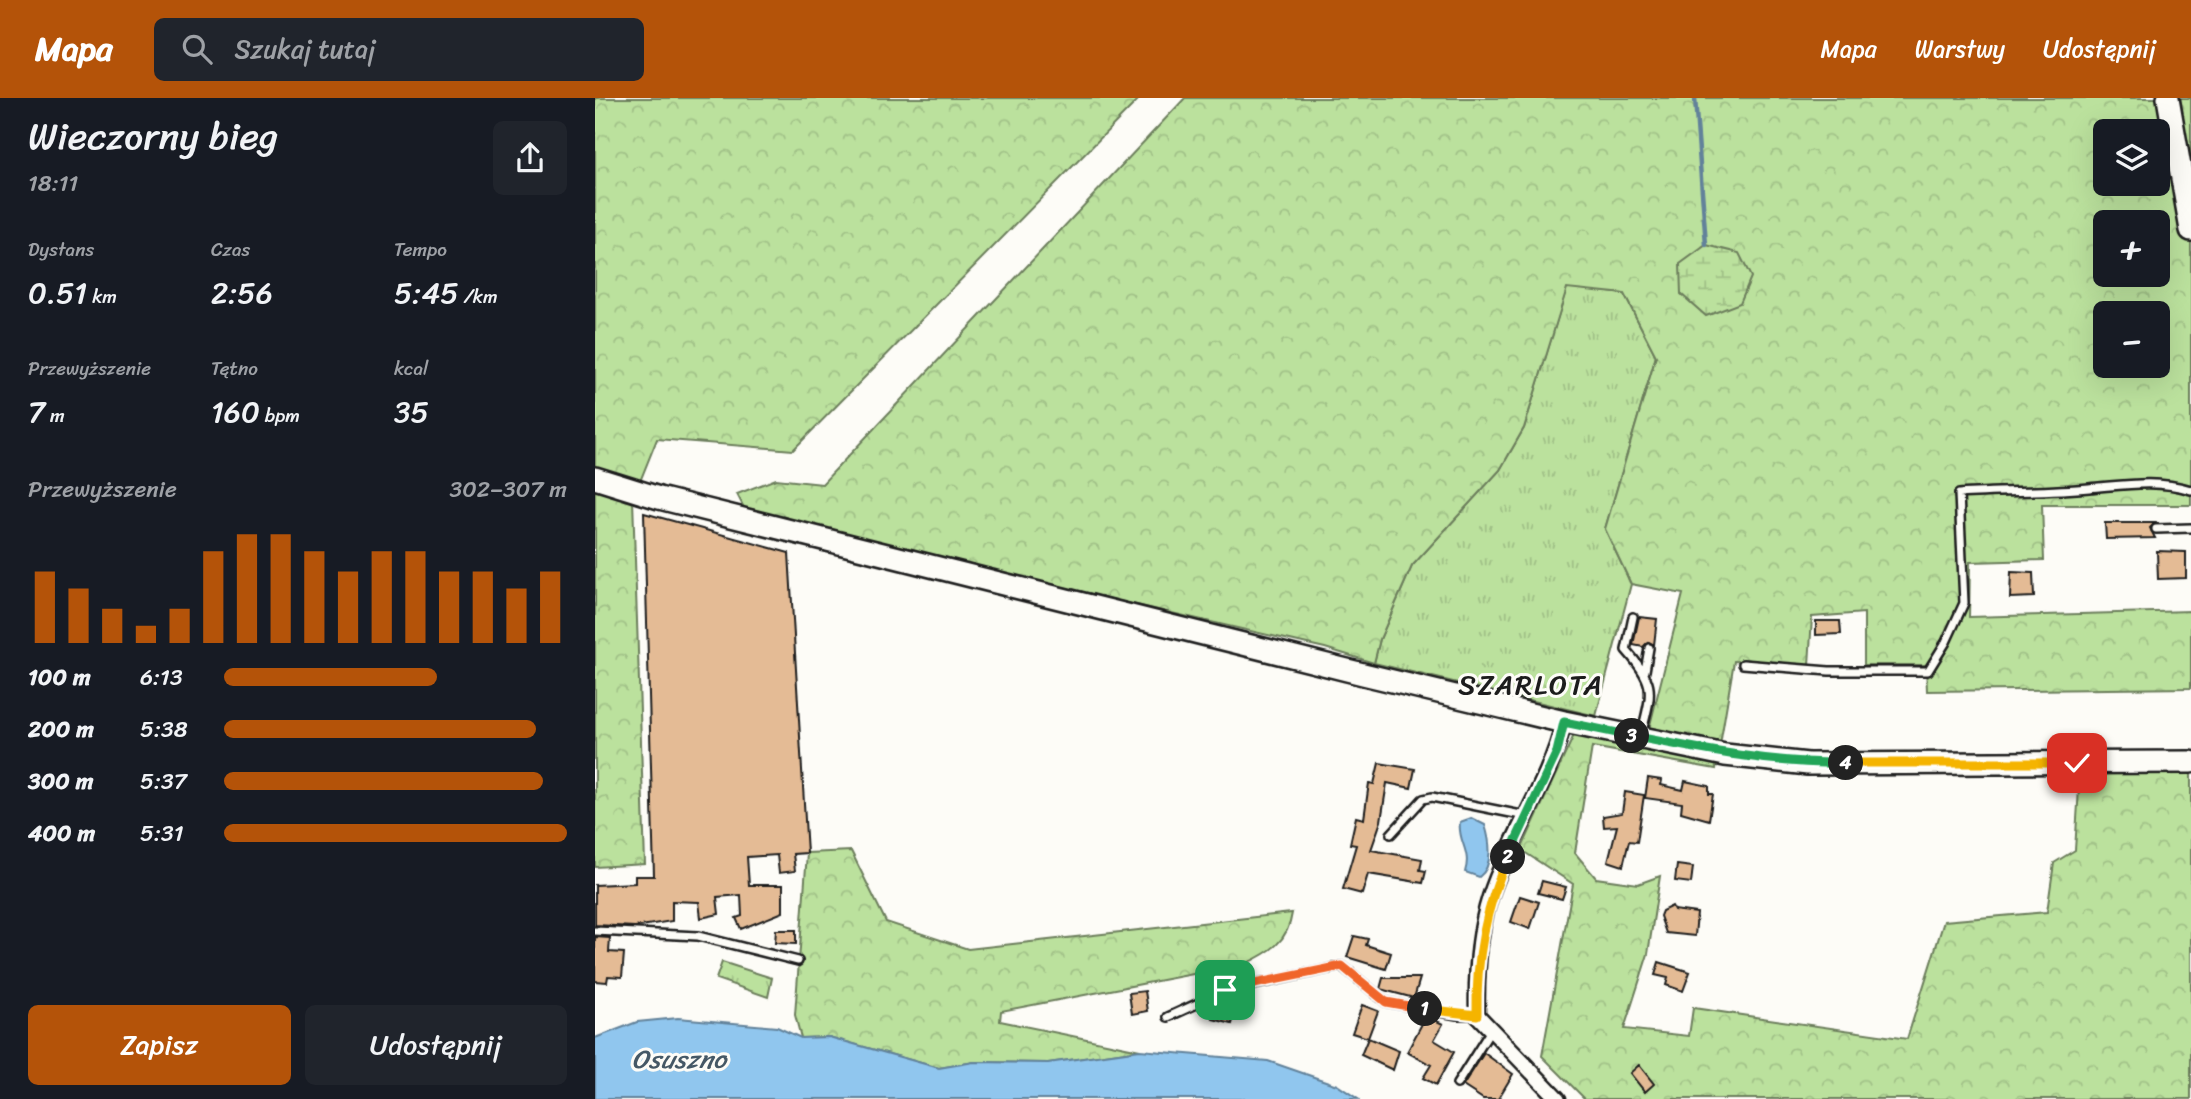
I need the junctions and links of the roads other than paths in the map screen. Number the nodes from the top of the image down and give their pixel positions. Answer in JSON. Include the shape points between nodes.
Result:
{"nodes":[{"id":1,"x":2168,"y":98,"type":"edge"},
{"id":2,"x":2191,"y":230,"type":"edge"},
{"id":3,"x":595,"y":478,"type":"edge"},
{"id":4,"x":2191,"y":490,"type":"edge"},
{"id":5,"x":2191,"y":528,"type":"edge"},
{"id":6,"x":2156,"y":529,"type":"dead end"},
{"id":7,"x":1633,"y":617,"type":"dead end"},
{"id":8,"x":1649,"y":648,"type":"dead end"},
{"id":9,"x":1743,"y":664,"type":"dead end"},
{"id":10,"x":1645,"y":671,"type":"junction"},
{"id":11,"x":1564,"y":722,"type":"junction"},
{"id":12,"x":1640,"y":737,"type":"junction"},
{"id":13,"x":2191,"y":762,"type":"edge"},
{"id":14,"x":1527,"y":817,"type":"junction"},
{"id":15,"x":1391,"y":834,"type":"dead end"},
{"id":16,"x":595,"y":931,"type":"edge"},
{"id":17,"x":798,"y":961,"type":"dead end"},
{"id":18,"x":1477,"y":1015,"type":"junction"},
{"id":19,"x":1168,"y":1017,"type":"dead end"},
{"id":20,"x":1491,"y":1030,"type":"junction"},
{"id":21,"x":1457,"y":1084,"type":"dead end"},
{"id":22,"x":1558,"y":1099,"type":"edge"}],
"edges":[{"from":1,"to":2,"type":"street"},
{"from":3,"to":11,"type":"street","via":[[723,514]]},
{"from":4,"to":9,"type":"lane","via":[[2169,483],[2133,482],[1959,494],[1964,603],[1928,671],[1829,671]]},
{"from":5,"to":6,"type":"lane"},
{"from":7,"to":10,"type":"lane","via":[[1626,650]]},
{"from":8,"to":10,"type":"lane"},
{"from":10,"to":12,"type":"lane","via":[[1651,689]]},
{"from":11,"to":12,"type":"street"},
{"from":11,"to":14,"type":"street","via":[[1557,752]]},
{"from":12,"to":13,"type":"street","via":[[1725,755],[1808,764]]},
{"from":14,"to":15,"type":"lane","via":[[1432,797],[1423,799]]},
{"from":14,"to":18,"type":"street","via":[[1490,897],[1476,974]]},
{"from":16,"to":17,"type":"lane","via":[[698,936]]},
{"from":18,"to":19,"type":"lane","via":[[1386,1002],[1342,966],[1225,990]]},
{"from":18,"to":20,"type":"street"},
{"from":20,"to":21,"type":"lane"},
{"from":20,"to":22,"type":"street"}]}
